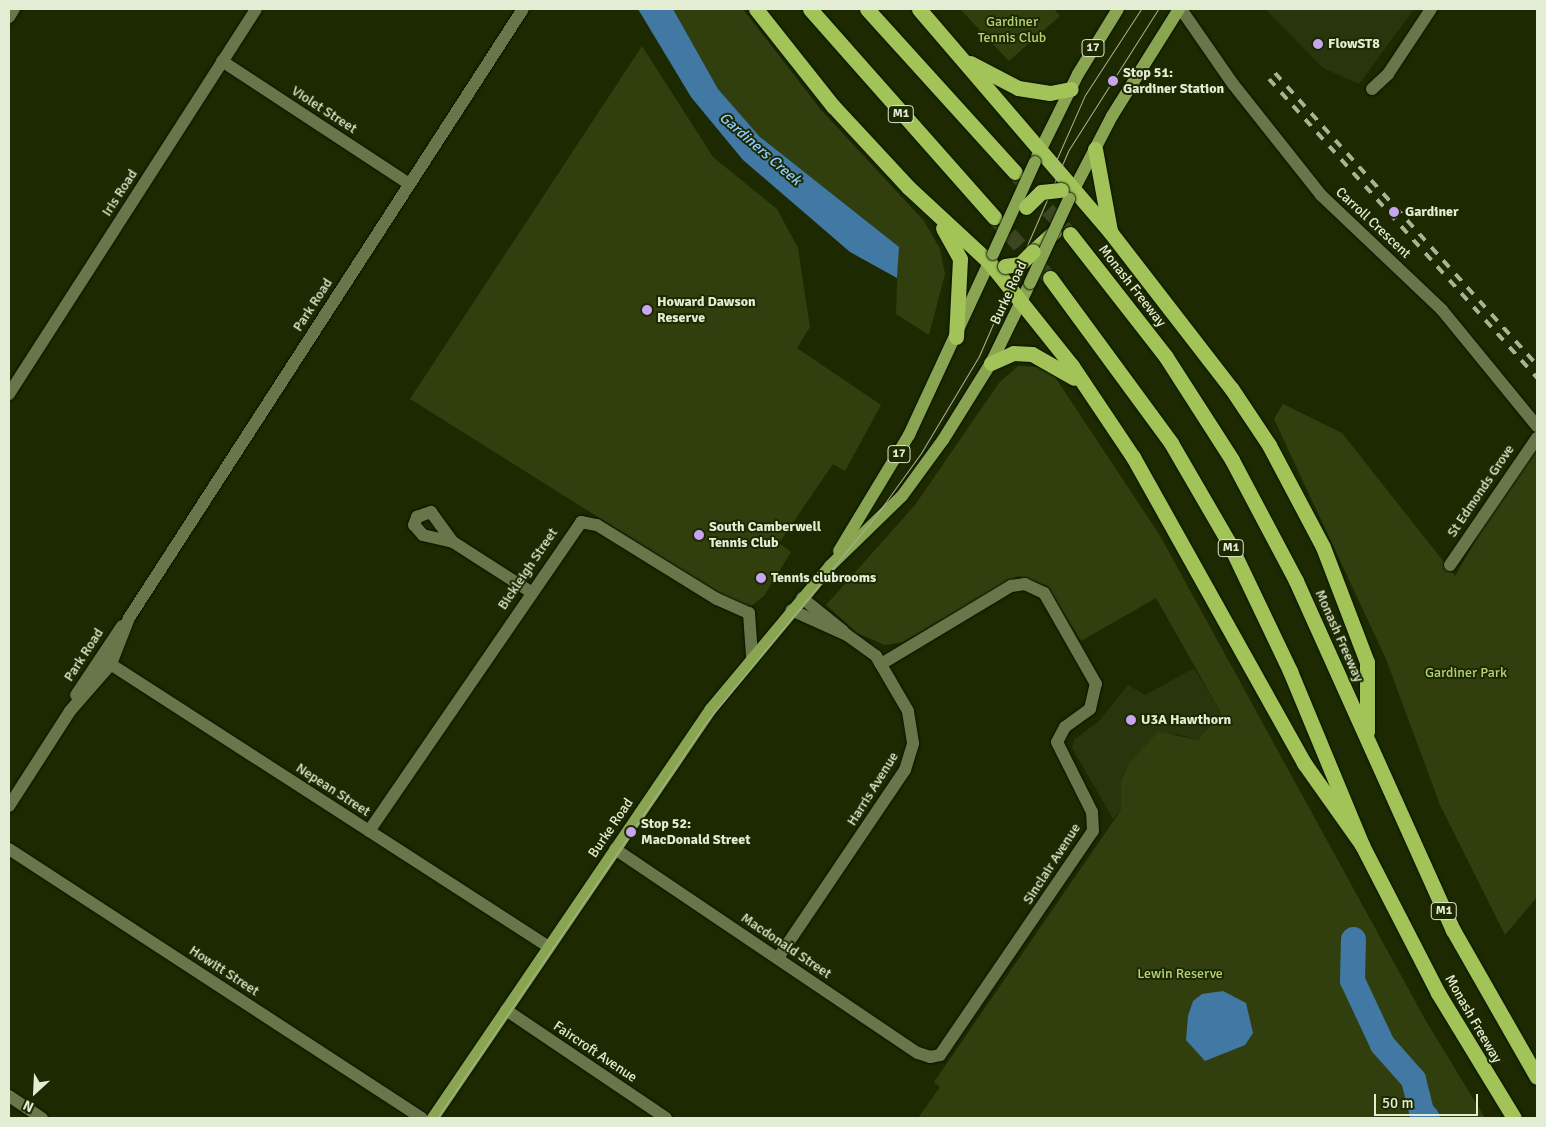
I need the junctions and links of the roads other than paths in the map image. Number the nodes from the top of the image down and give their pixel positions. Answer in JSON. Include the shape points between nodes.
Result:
{"nodes":[{"id":1,"x":14,"y":9,"type":"edge"},
{"id":2,"x":256,"y":9,"type":"edge"},
{"id":3,"x":523,"y":9,"type":"edge"},
{"id":4,"x":756,"y":9,"type":"edge"},
{"id":5,"x":810,"y":9,"type":"edge"},
{"id":6,"x":867,"y":9,"type":"edge"},
{"id":7,"x":919,"y":9,"type":"edge"},
{"id":8,"x":1118,"y":9,"type":"edge"},
{"id":9,"x":1180,"y":9,"type":"edge"},
{"id":10,"x":1431,"y":9,"type":"edge"},
{"id":11,"x":9,"y":17,"type":"edge"},
{"id":12,"x":956,"y":53,"type":"junction"},
{"id":13,"x":222,"y":61,"type":"junction"},
{"id":14,"x":1071,"y":89,"type":"junction"},
{"id":15,"x":1372,"y":89,"type":"dead end"},
{"id":16,"x":1095,"y":149,"type":"junction"},
{"id":17,"x":1037,"y":157,"type":"junction"},
{"id":18,"x":1015,"y":172,"type":"tunnel mouth"},
{"id":19,"x":409,"y":184,"type":"junction"},
{"id":20,"x":908,"y":187,"type":"junction"},
{"id":21,"x":1067,"y":194,"type":"junction"},
{"id":22,"x":1001,"y":220,"type":"junction"},
{"id":23,"x":1054,"y":232,"type":"junction"},
{"id":24,"x":1111,"y":233,"type":"junction"},
{"id":25,"x":1070,"y":234,"type":"tunnel mouth"},
{"id":26,"x":991,"y":258,"type":"junction"},
{"id":27,"x":1050,"y":278,"type":"tunnel mouth"},
{"id":28,"x":1024,"y":298,"type":"junction"},
{"id":29,"x":956,"y":337,"type":"junction"},
{"id":30,"x":992,"y":363,"type":"junction"},
{"id":31,"x":1091,"y":392,"type":"junction"},
{"id":32,"x":9,"y":394,"type":"edge"},
{"id":33,"x":1537,"y":426,"type":"edge"},
{"id":34,"x":1535,"y":441,"type":"edge"},
{"id":35,"x":453,"y":542,"type":"dead end"},
{"id":36,"x":1453,"y":560,"type":"dead end"},
{"id":37,"x":830,"y":566,"type":"junction"},
{"id":38,"x":531,"y":592,"type":"junction"},
{"id":39,"x":802,"y":598,"type":"junction"},
{"id":40,"x":791,"y":610,"type":"junction"},
{"id":41,"x":847,"y":635,"type":"junction"},
{"id":42,"x":752,"y":656,"type":"junction"},
{"id":43,"x":106,"y":661,"type":"junction"},
{"id":44,"x":881,"y":664,"type":"junction"},
{"id":45,"x":1367,"y":738,"type":"junction"},
{"id":46,"x":9,"y":806,"type":"edge"},
{"id":47,"x":369,"y":831,"type":"junction"},
{"id":48,"x":1362,"y":845,"type":"junction"},
{"id":49,"x":9,"y":849,"type":"edge"},
{"id":50,"x":615,"y":849,"type":"junction"},
{"id":51,"x":549,"y":947,"type":"junction"},
{"id":52,"x":778,"y":958,"type":"junction"},
{"id":53,"x":506,"y":1010,"type":"junction"},
{"id":54,"x":943,"y":1052,"type":"joint"},
{"id":55,"x":1537,"y":1076,"type":"edge"},
{"id":56,"x":9,"y":1096,"type":"edge"},
{"id":57,"x":42,"y":1118,"type":"edge"},
{"id":58,"x":422,"y":1118,"type":"edge"},
{"id":59,"x":433,"y":1118,"type":"edge"},
{"id":60,"x":666,"y":1118,"type":"edge"},
{"id":61,"x":1514,"y":1118,"type":"edge"}],
"edges":[{"from":1,"to":11,"type":"street"},
{"from":2,"to":13,"type":"street","name":"Iris Road"},
{"from":3,"to":19,"type":"street","name":"Park Road"},
{"from":4,"to":20,"type":"highway","via":[[808,77]]},
{"from":5,"to":22,"type":"highway","number":"M1"},
{"from":6,"to":18,"type":"highway"},
{"from":7,"to":12,"type":"highway"},
{"from":8,"to":14,"type":"main road","name":"Burke Road","number":"17"},
{"from":9,"to":16,"type":"main road","name":"Burke Road","number":"17"},
{"from":9,"to":33,"type":"street","name":"Carroll Crescent","via":[[1321,194],[1437,304]]},
{"from":10,"to":15,"type":"street","via":[[1388,74]]},
{"from":12,"to":14,"type":"highway","via":[[1018,88],[1050,93]]},
{"from":12,"to":17,"type":"highway"},
{"from":13,"to":19,"type":"street","name":"Violet Street"},
{"from":13,"to":32,"type":"street","name":"Iris Road"},
{"from":14,"to":17,"type":"main road","name":"Burke Road","number":"17"},
{"from":16,"to":21,"type":"main road","name":"Burke Road","number":"17"},
{"from":16,"to":24,"type":"highway"},
{"from":17,"to":21,"type":"highway"},
{"from":17,"to":22,"type":"main road","name":"Burke Road","number":"17","bridge":true},
{"from":19,"to":43,"type":"street","name":"Park Road","via":[[130,618],[109,640]]},
{"from":20,"to":26,"type":"highway"},
{"from":20,"to":29,"type":"highway","via":[[958,254]]},
{"from":21,"to":22,"type":"highway","bridge":true,"via":[[1039,194]]},
{"from":21,"to":23,"type":"main road","name":"Burke Road","number":"17","bridge":true},
{"from":21,"to":24,"type":"highway"},
{"from":22,"to":26,"type":"main road","name":"Burke Road","number":"17","bridge":true},
{"from":23,"to":26,"type":"highway","bridge":true,"via":[[1024,262],[1005,266]]},
{"from":23,"to":28,"type":"main road","name":"Burke Road","number":"17","bridge":true},
{"from":24,"to":45,"type":"highway","via":[[1231,388],[1292,485],[1323,547],[1367,662]]},
{"from":25,"to":45,"type":"highway","name":"Monash Freeway","number":"M1","via":[[1161,350],[1232,460],[1296,581]]},
{"from":26,"to":28,"type":"highway"},
{"from":26,"to":29,"type":"main road","name":"Burke Road","number":"17"},
{"from":27,"to":48,"type":"highway","name":"Monash Freeway","number":"M1","via":[[1171,443],[1228,543],[1290,671]]},
{"from":28,"to":30,"type":"main road","name":"Burke Road","number":"17"},
{"from":28,"to":31,"type":"highway"},
{"from":29,"to":37,"type":"main road","name":"Burke Road","number":"17","via":[[909,435]]},
{"from":30,"to":31,"type":"highway","via":[[1013,353],[1032,354],[1062,367]]},
{"from":30,"to":37,"type":"main road","name":"Burke Road","number":"17","via":[[902,496]]},
{"from":31,"to":48,"type":"highway","via":[[1134,457],[1299,754]]},
{"from":34,"to":36,"type":"street","name":"St Edmonds Grove"},
{"from":35,"to":38,"type":"street"},
{"from":37,"to":39,"type":"main road","name":"Burke Road","number":"17"},
{"from":38,"to":42,"type":"street","name":"Bickleigh Street","via":[[569,535],[585,521],[749,613]]},
{"from":38,"to":47,"type":"street","name":"Bickleigh Street"},
{"from":39,"to":40,"type":"main road","name":"Burke Road","number":"17"},
{"from":39,"to":41,"type":"street","name":"Harris Avenue"},
{"from":40,"to":41,"type":"street","name":"Harris Avenue"},
{"from":40,"to":42,"type":"main road","name":"Burke Road","number":"17"},
{"from":41,"to":44,"type":"street","name":"Harris Avenue"},
{"from":42,"to":50,"type":"main road","name":"Burke Road","number":"17"},
{"from":43,"to":46,"type":"street","name":"Park Road","via":[[82,683],[70,711]]},
{"from":43,"to":47,"type":"street","name":"Nepean Street"},
{"from":44,"to":52,"type":"street","name":"Harris Avenue","via":[[911,723],[909,762]]},
{"from":44,"to":54,"type":"street","name":"Sinclair Avenue","via":[[1011,586],[1025,584],[1044,593],[1096,684],[1090,709],[1065,726],[1057,742],[1092,812],[1093,831]]},
{"from":45,"to":55,"type":"highway","name":"Monash Freeway","number":"M1","via":[[1453,930]]},
{"from":47,"to":51,"type":"street","name":"Nepean Street"},
{"from":48,"to":61,"type":"highway","name":"Monash Freeway","number":"M1","via":[[1438,993]]},
{"from":49,"to":58,"type":"street","name":"Howitt Street"},
{"from":50,"to":51,"type":"main road","name":"Burke Road","number":"17"},
{"from":50,"to":52,"type":"street","name":"Macdonald Street"},
{"from":51,"to":53,"type":"main road","name":"Burke Road","number":"17"},
{"from":52,"to":54,"type":"street","name":"Macdonald Street","via":[[918,1053],[930,1058]]},
{"from":53,"to":59,"type":"main road","name":"Burke Road","number":"17"},
{"from":53,"to":60,"type":"street","name":"Faircroft Avenue"},
{"from":56,"to":57,"type":"street"}]}
